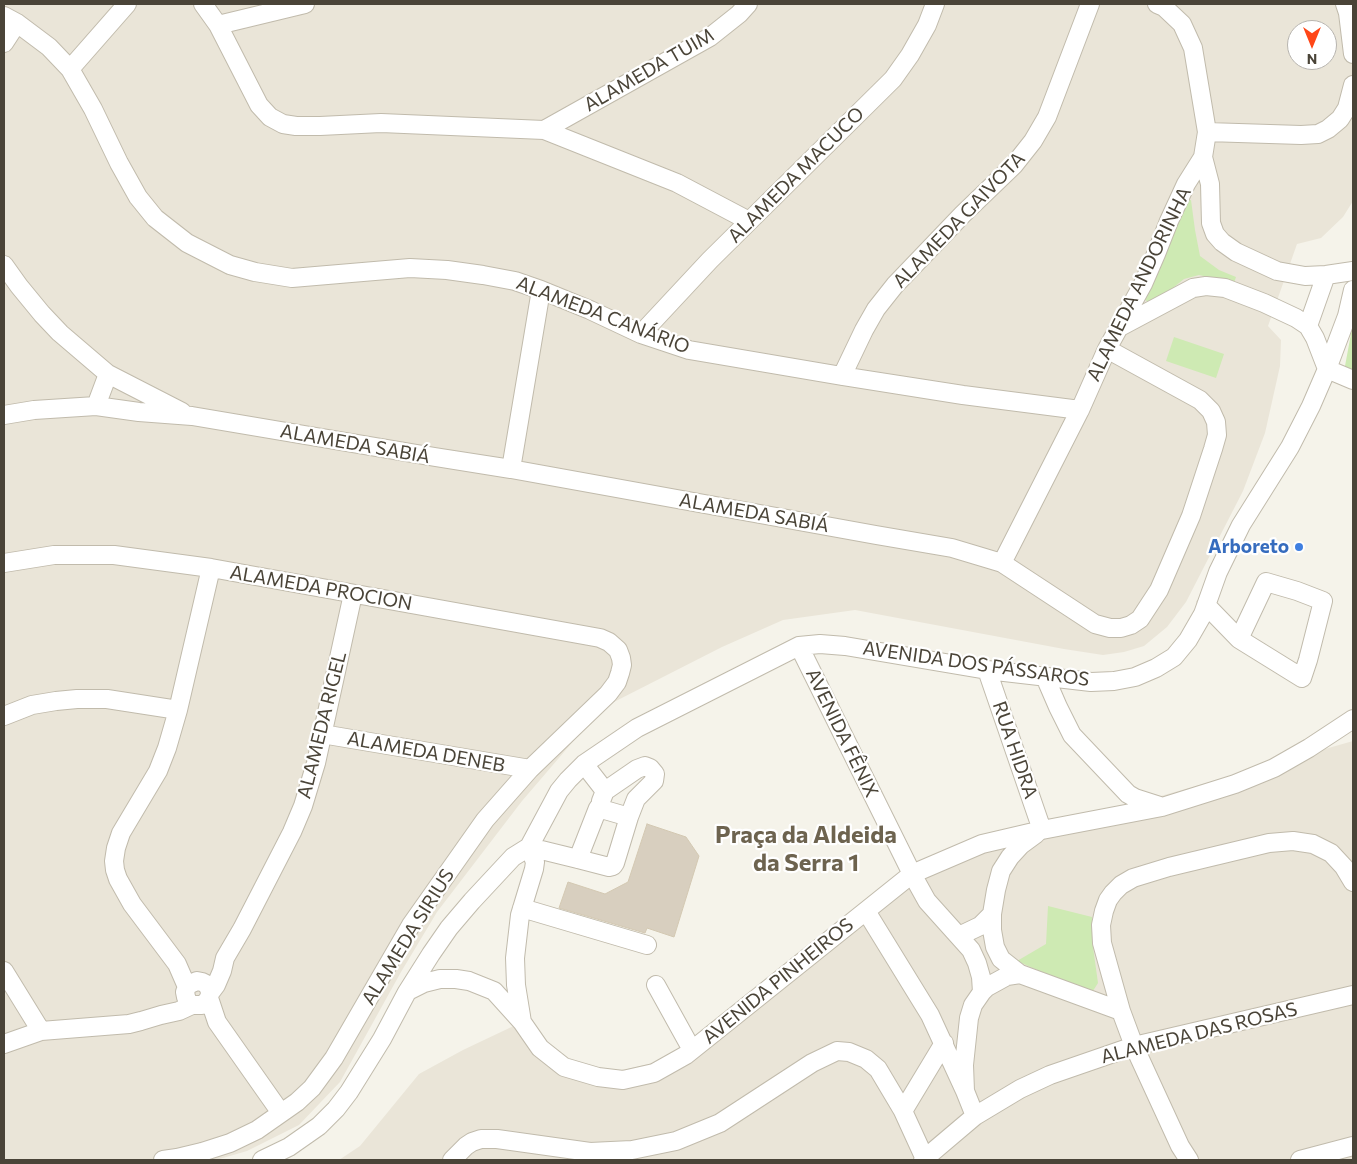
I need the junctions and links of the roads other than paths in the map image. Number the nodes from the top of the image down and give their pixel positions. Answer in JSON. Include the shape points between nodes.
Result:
{"nodes":[{"id":1,"x":127,"y":4,"type":"edge"},
{"id":2,"x":203,"y":4,"type":"edge"},
{"id":3,"x":306,"y":4,"type":"edge"},
{"id":4,"x":748,"y":4,"type":"edge"},
{"id":5,"x":935,"y":4,"type":"edge"},
{"id":6,"x":1090,"y":4,"type":"edge"},
{"id":7,"x":1157,"y":4,"type":"edge"},
{"id":8,"x":1345,"y":4,"type":"edge"},
{"id":9,"x":10,"y":20,"type":"edge"},
{"id":10,"x":218,"y":25,"type":"junction"},
{"id":11,"x":4,"y":44,"type":"edge"},
{"id":12,"x":1353,"y":54,"type":"edge"},
{"id":13,"x":70,"y":69,"type":"junction"},
{"id":14,"x":1353,"y":85,"type":"edge"},
{"id":15,"x":544,"y":130,"type":"junction"},
{"id":16,"x":1206,"y":132,"type":"junction"},
{"id":17,"x":1202,"y":157,"type":"junction"},
{"id":18,"x":1186,"y":184,"type":"junction"},
{"id":19,"x":1210,"y":184,"type":"junction"},
{"id":20,"x":749,"y":221,"type":"junction"},
{"id":21,"x":4,"y":267,"type":"edge"},
{"id":22,"x":1353,"y":271,"type":"edge"},
{"id":23,"x":1326,"y":276,"type":"junction"},
{"id":24,"x":541,"y":290,"type":"junction"},
{"id":25,"x":1353,"y":290,"type":"edge"},
{"id":26,"x":1308,"y":326,"type":"junction"},
{"id":27,"x":1118,"y":328,"type":"junction"},
{"id":28,"x":641,"y":334,"type":"junction"},
{"id":29,"x":1107,"y":349,"type":"junction"},
{"id":30,"x":1327,"y":369,"type":"junction"},
{"id":31,"x":108,"y":374,"type":"junction"},
{"id":32,"x":842,"y":376,"type":"junction"},
{"id":33,"x":1353,"y":380,"type":"edge"},
{"id":34,"x":96,"y":406,"type":"junction"},
{"id":35,"x":1080,"y":410,"type":"junction"},
{"id":36,"x":4,"y":415,"type":"edge"},
{"id":37,"x":192,"y":416,"type":"junction"},
{"id":38,"x":511,"y":469,"type":"junction"},
{"id":39,"x":4,"y":563,"type":"edge"},
{"id":40,"x":1002,"y":563,"type":"junction"},
{"id":41,"x":211,"y":568,"type":"junction"},
{"id":42,"x":353,"y":594,"type":"junction"},
{"id":43,"x":1206,"y":605,"type":"junction"},
{"id":44,"x":1239,"y":639,"type":"junction"},
{"id":45,"x":799,"y":646,"type":"junction"},
{"id":46,"x":622,"y":665,"type":"joint"},
{"id":47,"x":987,"y":670,"type":"junction"},
{"id":48,"x":1046,"y":677,"type":"junction"},
{"id":49,"x":178,"y":710,"type":"junction"},
{"id":50,"x":4,"y":716,"type":"edge"},
{"id":51,"x":1353,"y":719,"type":"edge"},
{"id":52,"x":322,"y":734,"type":"junction"},
{"id":53,"x":584,"y":764,"type":"junction"},
{"id":54,"x":530,"y":769,"type":"junction"},
{"id":55,"x":605,"y":791,"type":"junction"},
{"id":56,"x":1162,"y":807,"type":"junction"},
{"id":57,"x":598,"y":808,"type":"junction"},
{"id":58,"x":629,"y":817,"type":"junction"},
{"id":59,"x":1042,"y":830,"type":"junction"},
{"id":60,"x":529,"y":847,"type":"junction"},
{"id":61,"x":578,"y":859,"type":"junction"},
{"id":62,"x":912,"y":874,"type":"junction"},
{"id":63,"x":1353,"y":882,"type":"edge"},
{"id":64,"x":866,"y":911,"type":"junction"},
{"id":65,"x":521,"y":912,"type":"junction"},
{"id":66,"x":992,"y":914,"type":"junction"},
{"id":67,"x":959,"y":936,"type":"junction"},
{"id":68,"x":647,"y":945,"type":"dead end"},
{"id":69,"x":4,"y":971,"type":"edge"},
{"id":70,"x":1020,"y":974,"type":"junction"},
{"id":71,"x":656,"y":985,"type":"dead end"},
{"id":72,"x":408,"y":992,"type":"junction"},
{"id":73,"x":982,"y":992,"type":"junction"},
{"id":74,"x":197,"y":993,"type":"junction"},
{"id":75,"x":1353,"y":995,"type":"edge"},
{"id":76,"x":1121,"y":1011,"type":"junction"},
{"id":77,"x":522,"y":1022,"type":"junction"},
{"id":78,"x":41,"y":1031,"type":"junction"},
{"id":79,"x":4,"y":1044,"type":"edge"},
{"id":80,"x":944,"y":1044,"type":"junction"},
{"id":81,"x":1134,"y":1046,"type":"junction"},
{"id":82,"x":692,"y":1050,"type":"junction"},
{"id":83,"x":965,"y":1091,"type":"junction"},
{"id":84,"x":903,"y":1111,"type":"junction"},
{"id":85,"x":281,"y":1113,"type":"junction"},
{"id":86,"x":974,"y":1116,"type":"junction"},
{"id":87,"x":1353,"y":1146,"type":"edge"},
{"id":88,"x":1184,"y":1156,"type":"edge"},
{"id":89,"x":1336,"y":1156,"type":"edge"},
{"id":90,"x":163,"y":1160,"type":"edge"},
{"id":91,"x":262,"y":1160,"type":"edge"},
{"id":92,"x":452,"y":1160,"type":"edge"},
{"id":93,"x":924,"y":1160,"type":"edge"},
{"id":94,"x":1300,"y":1160,"type":"edge"}],
"edges":[{"from":1,"to":13,"type":"street"},
{"from":2,"to":10,"type":"street"},
{"from":3,"to":10,"type":"street"},
{"from":4,"to":15,"type":"street","name":"ALAMEDA TUIM","via":[[710,37]]},
{"from":5,"to":20,"type":"street","name":"ALAMEDA MACUCO","via":[[927,25],[893,79]]},
{"from":6,"to":32,"type":"street","name":"ALAMEDA GAIVOTA","via":[[1047,117],[1033,141],[1014,165],[895,285],[876,309]]},
{"from":7,"to":16,"type":"street","name":"ALAMEDA ANDORINHA","via":[[1182,24],[1193,48]]},
{"from":8,"to":12,"type":"street"},
{"from":9,"to":11,"type":"street"},
{"from":9,"to":13,"type":"street","name":"ALAMEDA CANÁRIO","via":[[49,47]]},
{"from":10,"to":15,"type":"street","via":[[259,104],[270,117],[283,124],[381,123]]},
{"from":13,"to":24,"type":"street","name":"ALAMEDA CANÁRIO","via":[[138,197],[155,218],[187,243],[230,265],[292,278],[410,268],[447,270],[515,281]]},
{"from":14,"to":16,"type":"street","via":[[1347,108],[1340,119],[1318,134]]},
{"from":15,"to":20,"type":"street","via":[[677,183]]},
{"from":16,"to":17,"type":"street","name":"ALAMEDA ANDORINHA"},
{"from":17,"to":18,"type":"street","name":"ALAMEDA ANDORINHA"},
{"from":17,"to":19,"type":"street"},
{"from":18,"to":19,"type":"street"},
{"from":18,"to":27,"type":"street","name":"ALAMEDA ANDORINHA","via":[[1143,284]]},
{"from":19,"to":23,"type":"street","via":[[1210,223],[1222,242],[1277,271]]},
{"from":20,"to":28,"type":"street","name":"ALAMEDA MACUCO"},
{"from":21,"to":31,"type":"street","via":[[60,334]]},
{"from":22,"to":23,"type":"street"},
{"from":23,"to":26,"type":"street"},
{"from":24,"to":28,"type":"street","name":"ALAMEDA CANÁRIO"},
{"from":24,"to":38,"type":"street"},
{"from":25,"to":30,"type":"street","name":"AVENIDA DOS PÁSSAROS"},
{"from":26,"to":27,"type":"street","via":[[1264,303],[1225,288],[1206,286],[1182,293]]},
{"from":26,"to":30,"type":"street"},
{"from":27,"to":29,"type":"street","name":"ALAMEDA ANDORINHA"},
{"from":28,"to":32,"type":"street","name":"ALAMEDA CANÁRIO","via":[[690,350]]},
{"from":29,"to":35,"type":"street","name":"ALAMEDA ANDORINHA"},
{"from":29,"to":40,"type":"street","name":"ALAMEDA SABIÁ","via":[[1200,400],[1216,422],[1213,450],[1191,516],[1159,590],[1140,619],[1121,628],[1110,628],[1095,624]]},
{"from":30,"to":33,"type":"street"},
{"from":30,"to":43,"type":"street","name":"AVENIDA DOS PÁSSAROS","via":[[1290,447],[1241,525]]},
{"from":31,"to":34,"type":"street"},
{"from":31,"to":37,"type":"street"},
{"from":32,"to":35,"type":"street","name":"ALAMEDA CANÁRIO"},
{"from":34,"to":36,"type":"street","name":"ALAMEDA SABIÁ"},
{"from":34,"to":37,"type":"street","name":"ALAMEDA SABIÁ"},
{"from":35,"to":40,"type":"street","name":"ALAMEDA ANDORINHA"},
{"from":37,"to":38,"type":"street","name":"ALAMEDA SABIÁ"},
{"from":38,"to":40,"type":"street","name":"ALAMEDA SABIÁ","via":[[952,548]]},
{"from":39,"to":41,"type":"street","name":"ALAMEDA PROCION","via":[[54,555],[114,555]]},
{"from":41,"to":42,"type":"street","name":"ALAMEDA PROCION"},
{"from":41,"to":49,"type":"street"},
{"from":42,"to":46,"type":"street","name":"ALAMEDA PROCION","via":[[600,638],[618,650]]},
{"from":42,"to":52,"type":"street","name":"ALAMEDA RIGEL"},
{"from":43,"to":44,"type":"street"},
{"from":43,"to":48,"type":"street","name":"AVENIDA DOS PÁSSAROS","via":[[1188,640],[1174,657],[1156,668],[1114,681]]},
{"from":44,"to":44,"type":"street","via":[[1302,678],[1322,601],[1266,582]]},
{"from":45,"to":47,"type":"street","name":"AVENIDA DOS PÁSSAROS","via":[[845,646]]},
{"from":45,"to":53,"type":"street","name":"AVENIDA DOS PÁSSAROS","via":[[637,728]]},
{"from":45,"to":62,"type":"street","name":"AVENIDA FÊNIX"},
{"from":46,"to":54,"type":"street","name":"ALAMEDA SIRIUS","via":[[617,682],[608,694]]},
{"from":47,"to":48,"type":"street","name":"AVENIDA DOS PÁSSAROS"},
{"from":47,"to":59,"type":"street","name":"RUA HIDRA"},
{"from":48,"to":56,"type":"street","via":[[1072,735],[1128,794]]},
{"from":49,"to":50,"type":"street","via":[[107,699],[77,699],[32,705]]},
{"from":49,"to":74,"type":"street","via":[[158,771],[121,833],[114,862],[118,879],[132,904],[177,964],[190,973]]},
{"from":51,"to":56,"type":"street","via":[[1274,768]]},
{"from":52,"to":54,"type":"street","name":"ALAMEDA DENEB"},
{"from":52,"to":74,"type":"street","name":"ALAMEDA RIGEL","via":[[303,806],[292,832],[225,958],[216,985]]},
{"from":53,"to":55,"type":"street"},
{"from":53,"to":60,"type":"street","name":"AVENIDA DOS PÁSSAROS","via":[[559,791]]},
{"from":54,"to":85,"type":"street","name":"ALAMEDA SIRIUS","via":[[485,820],[411,925],[334,1058],[312,1088]]},
{"from":55,"to":57,"type":"street"},
{"from":55,"to":58,"type":"street","via":[[637,768],[650,768],[655,774],[654,781],[636,799]]},
{"from":56,"to":59,"type":"street"},
{"from":57,"to":58,"type":"street"},
{"from":57,"to":61,"type":"street"},
{"from":58,"to":61,"type":"street","via":[[613,866]]},
{"from":59,"to":62,"type":"street","name":"AVENIDA PINHEIROS","via":[[982,844]]},
{"from":59,"to":66,"type":"street","via":[[1021,844],[1001,871]]},
{"from":60,"to":61,"type":"street"},
{"from":60,"to":65,"type":"street","via":[[535,862]]},
{"from":60,"to":72,"type":"street","name":"AVENIDA DOS PÁSSAROS","via":[[513,857],[449,928]]},
{"from":62,"to":64,"type":"street","name":"AVENIDA PINHEIROS"},
{"from":62,"to":67,"type":"street","name":"AVENIDA FÊNIX","via":[[928,901]]},
{"from":63,"to":76,"type":"street","via":[[1331,853],[1313,844],[1293,841],[1169,867],[1121,884],[1108,900],[1101,925],[1102,943]]},
{"from":64,"to":80,"type":"street","via":[[930,1015]]},
{"from":64,"to":82,"type":"street","name":"AVENIDA PINHEIROS"},
{"from":65,"to":68,"type":"street"},
{"from":65,"to":77,"type":"street","name":"AVENIDA PINHEIROS","via":[[515,958]]},
{"from":66,"to":67,"type":"street","via":[[980,926]]},
{"from":66,"to":70,"type":"street","via":[[995,947],[1001,959]]},
{"from":67,"to":73,"type":"street","name":"AVENIDA FÊNIX","via":[[977,963]]},
{"from":69,"to":78,"type":"street"},
{"from":70,"to":73,"type":"street","via":[[1007,976]]},
{"from":70,"to":76,"type":"street"},
{"from":71,"to":82,"type":"street"},
{"from":72,"to":77,"type":"street","name":"AVENIDA PINHEIROS","via":[[440,978],[469,981],[494,991]]},
{"from":72,"to":91,"type":"street","name":"AVENIDA DOS PÁSSAROS","via":[[336,1109],[289,1147]]},
{"from":73,"to":83,"type":"street","via":[[969,1018]]},
{"from":74,"to":78,"type":"street","name":"ALAMEDA RIGEL","via":[[174,1001],[161,1015],[129,1024]]},
{"from":74,"to":85,"type":"street","via":[[207,1016],[217,1022]]},
{"from":75,"to":81,"type":"street","name":"ALAMEDA DAS ROSAS"},
{"from":76,"to":81,"type":"street"},
{"from":77,"to":82,"type":"street","name":"AVENIDA PINHEIROS","via":[[540,1048],[564,1067],[598,1076],[623,1080],[654,1074]]},
{"from":78,"to":79,"type":"street","name":"ALAMEDA RIGEL"},
{"from":80,"to":83,"type":"street"},
{"from":80,"to":84,"type":"street"},
{"from":81,"to":86,"type":"street","name":"ALAMEDA DAS ROSAS","via":[[1033,1082]]},
{"from":81,"to":88,"type":"street"},
{"from":83,"to":86,"type":"street"},
{"from":84,"to":92,"type":"street","via":[[878,1069],[866,1059],[836,1051],[720,1123],[676,1142],[632,1150],[590,1152],[481,1139],[466,1146]]},
{"from":84,"to":93,"type":"street"},
{"from":85,"to":90,"type":"street","name":"ALAMEDA SIRIUS","via":[[230,1143]]},
{"from":86,"to":93,"type":"street","name":"ALAMEDA DAS ROSAS"},
{"from":87,"to":89,"type":"street"},
{"from":89,"to":94,"type":"street"}]}
